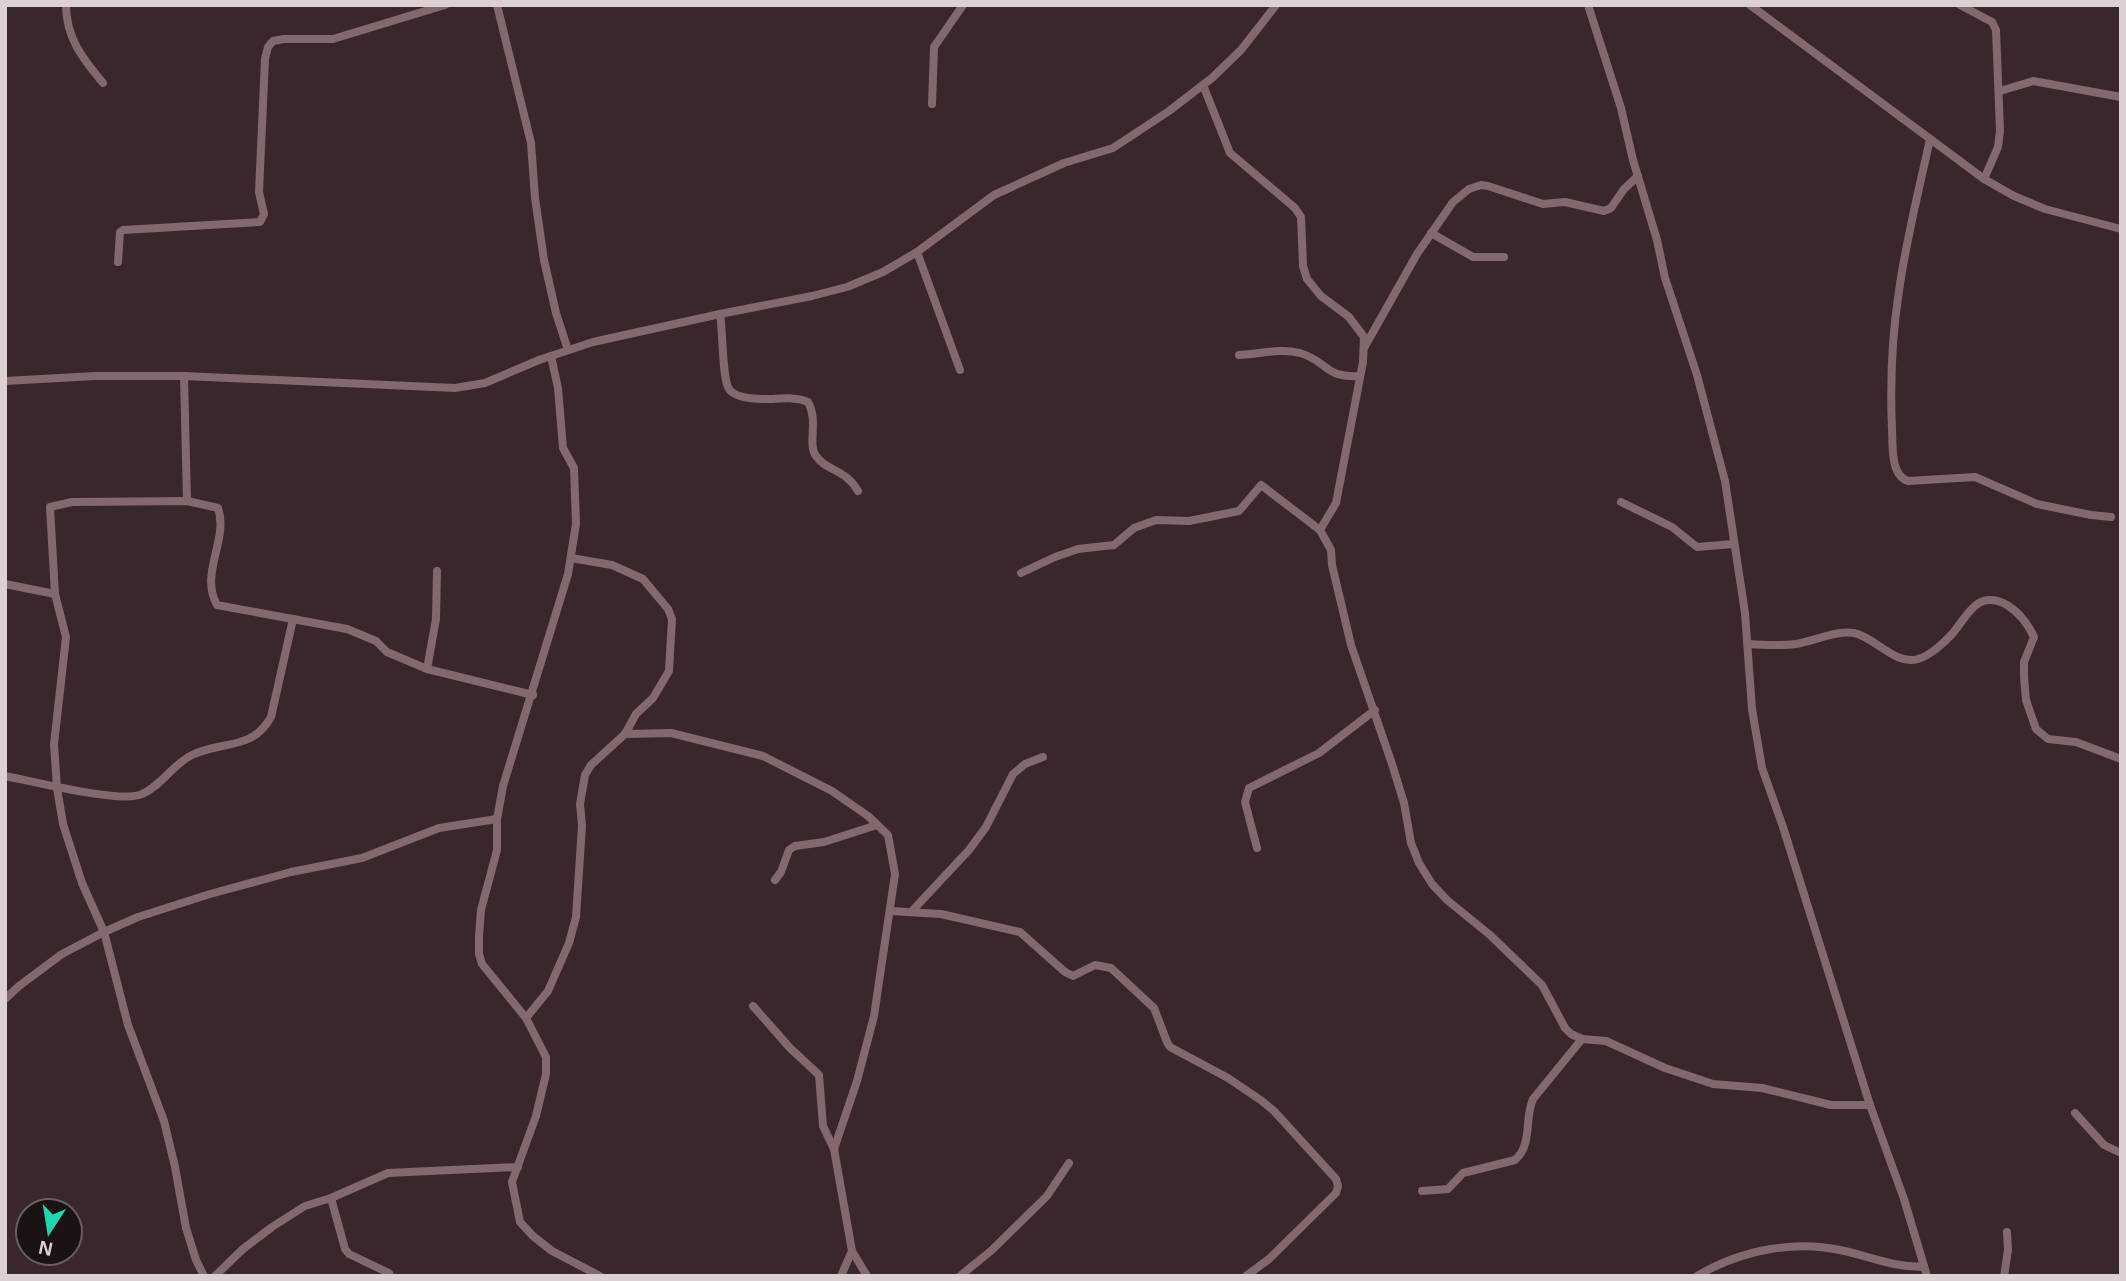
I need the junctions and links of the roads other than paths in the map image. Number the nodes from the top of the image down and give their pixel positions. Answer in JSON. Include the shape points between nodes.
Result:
{"nodes":[{"id":1,"x":66,"y":5,"type":"edge"},
{"id":2,"x":445,"y":5,"type":"edge"},
{"id":3,"x":497,"y":5,"type":"edge"},
{"id":4,"x":963,"y":5,"type":"edge"},
{"id":5,"x":1276,"y":5,"type":"edge"},
{"id":6,"x":1588,"y":5,"type":"edge"},
{"id":7,"x":1750,"y":5,"type":"edge"},
{"id":8,"x":1960,"y":5,"type":"edge"},
{"id":9,"x":103,"y":83,"type":"dead end"},
{"id":10,"x":1203,"y":85,"type":"junction"},
{"id":11,"x":2000,"y":91,"type":"junction"},
{"id":12,"x":2121,"y":97,"type":"edge"},
{"id":13,"x":932,"y":104,"type":"dead end"},
{"id":14,"x":1930,"y":139,"type":"junction"},
{"id":15,"x":1638,"y":176,"type":"junction"},
{"id":16,"x":1984,"y":178,"type":"junction"},
{"id":17,"x":2121,"y":229,"type":"edge"},
{"id":18,"x":1432,"y":233,"type":"junction"},
{"id":19,"x":916,"y":251,"type":"junction"},
{"id":20,"x":1504,"y":257,"type":"dead end"},
{"id":21,"x":118,"y":262,"type":"dead end"},
{"id":22,"x":720,"y":314,"type":"junction"},
{"id":23,"x":1364,"y":348,"type":"junction"},
{"id":24,"x":568,"y":350,"type":"junction"},
{"id":25,"x":1238,"y":355,"type":"dead end"},
{"id":26,"x":551,"y":356,"type":"junction"},
{"id":27,"x":960,"y":370,"type":"dead end"},
{"id":28,"x":184,"y":376,"type":"junction"},
{"id":29,"x":1360,"y":376,"type":"junction"},
{"id":30,"x":5,"y":381,"type":"edge"},
{"id":31,"x":858,"y":491,"type":"dead end"},
{"id":32,"x":187,"y":501,"type":"junction"},
{"id":33,"x":1621,"y":502,"type":"dead end"},
{"id":34,"x":2111,"y":517,"type":"dead end"},
{"id":35,"x":1320,"y":530,"type":"junction"},
{"id":36,"x":1733,"y":544,"type":"junction"},
{"id":37,"x":571,"y":558,"type":"junction"},
{"id":38,"x":437,"y":571,"type":"dead end"},
{"id":39,"x":1021,"y":573,"type":"dead end"},
{"id":40,"x":5,"y":584,"type":"edge"},
{"id":41,"x":55,"y":594,"type":"junction"},
{"id":42,"x":293,"y":620,"type":"junction"},
{"id":43,"x":1748,"y":644,"type":"junction"},
{"id":44,"x":427,"y":669,"type":"junction"},
{"id":45,"x":533,"y":695,"type":"junction"},
{"id":46,"x":1375,"y":710,"type":"junction"},
{"id":47,"x":625,"y":734,"type":"junction"},
{"id":48,"x":1043,"y":757,"type":"dead end"},
{"id":49,"x":2121,"y":758,"type":"edge"},
{"id":50,"x":5,"y":776,"type":"edge"},
{"id":51,"x":57,"y":788,"type":"junction"},
{"id":52,"x":497,"y":819,"type":"junction"},
{"id":53,"x":877,"y":825,"type":"junction"},
{"id":54,"x":1257,"y":848,"type":"dead end"},
{"id":55,"x":775,"y":880,"type":"dead end"},
{"id":56,"x":890,"y":911,"type":"junction"},
{"id":57,"x":912,"y":911,"type":"junction"},
{"id":58,"x":104,"y":932,"type":"junction"},
{"id":59,"x":5,"y":999,"type":"edge"},
{"id":60,"x":753,"y":1006,"type":"dead end"},
{"id":61,"x":526,"y":1018,"type":"junction"},
{"id":62,"x":1582,"y":1039,"type":"junction"},
{"id":63,"x":1870,"y":1105,"type":"junction"},
{"id":64,"x":2075,"y":1113,"type":"dead end"},
{"id":65,"x":834,"y":1149,"type":"junction"},
{"id":66,"x":2121,"y":1153,"type":"edge"},
{"id":67,"x":1069,"y":1163,"type":"dead end"},
{"id":68,"x":518,"y":1167,"type":"junction"},
{"id":69,"x":1422,"y":1191,"type":"dead end"},
{"id":70,"x":331,"y":1198,"type":"junction"},
{"id":71,"x":2007,"y":1232,"type":"dead end"},
{"id":72,"x":852,"y":1251,"type":"junction"},
{"id":73,"x":1925,"y":1271,"type":"edge"},
{"id":74,"x":204,"y":1276,"type":"edge"},
{"id":75,"x":215,"y":1276,"type":"edge"},
{"id":76,"x":390,"y":1276,"type":"edge"},
{"id":77,"x":600,"y":1276,"type":"edge"},
{"id":78,"x":841,"y":1276,"type":"edge"},
{"id":79,"x":867,"y":1276,"type":"edge"},
{"id":80,"x":961,"y":1276,"type":"edge"},
{"id":81,"x":1246,"y":1276,"type":"edge"},
{"id":82,"x":1697,"y":1276,"type":"edge"},
{"id":83,"x":2004,"y":1276,"type":"edge"}],
"edges":[{"from":1,"to":9,"type":"street","via":[[72,40]]},
{"from":2,"to":21,"type":"street","via":[[332,39],[273,41],[265,59],[259,192],[264,214],[260,222],[123,230]]},
{"from":3,"to":24,"type":"street","via":[[531,143],[544,260]]},
{"from":4,"to":13,"type":"street","via":[[934,47]]},
{"from":5,"to":10,"type":"street","via":[[1241,50]]},
{"from":6,"to":15,"type":"street"},
{"from":7,"to":14,"type":"street"},
{"from":8,"to":11,"type":"street","via":[[1992,22],[1996,30]]},
{"from":10,"to":19,"type":"street","via":[[1113,148],[1064,163],[995,195]]},
{"from":10,"to":23,"type":"street","via":[[1230,153],[1301,217],[1307,279],[1354,324],[1364,337]]},
{"from":11,"to":12,"type":"street","via":[[2034,81]]},
{"from":11,"to":16,"type":"street","via":[[1998,147]]},
{"from":14,"to":16,"type":"street"},
{"from":14,"to":34,"type":"street","via":[[1895,326],[1890,387],[1898,474],[1908,481],[1975,477],[2037,504]]},
{"from":15,"to":18,"type":"street","via":[[1604,211],[1565,202],[1542,204],[1480,185],[1469,188]]},
{"from":15,"to":36,"type":"street","via":[[1714,436]]},
{"from":16,"to":17,"type":"street","via":[[2045,209]]},
{"from":18,"to":20,"type":"street","via":[[1473,257]]},
{"from":18,"to":23,"type":"street"},
{"from":19,"to":22,"type":"street","via":[[847,287]]},
{"from":19,"to":27,"type":"street"},
{"from":22,"to":24,"type":"street"},
{"from":22,"to":31,"type":"street","via":[[729,389],[754,399],[800,398],[808,402],[815,418],[816,457],[845,475]]},
{"from":23,"to":29,"type":"street"},
{"from":24,"to":26,"type":"street"},
{"from":25,"to":29,"type":"street","via":[[1298,353],[1334,375]]},
{"from":26,"to":28,"type":"street","via":[[485,383],[455,388]]},
{"from":26,"to":37,"type":"street","via":[[563,448],[574,468],[576,524]]},
{"from":28,"to":30,"type":"street"},
{"from":28,"to":32,"type":"street"},
{"from":29,"to":35,"type":"street","via":[[1336,503]]},
{"from":32,"to":41,"type":"street","via":[[72,502],[50,507]]},
{"from":32,"to":42,"type":"street","via":[[218,508],[209,580],[217,605]]},
{"from":33,"to":36,"type":"street","via":[[1672,527],[1697,547]]},
{"from":35,"to":39,"type":"street","via":[[1261,485],[1239,511],[1189,521],[1157,520],[1134,528],[1114,545],[1078,549]]},
{"from":35,"to":46,"type":"street","via":[[1331,550],[1351,645]]},
{"from":36,"to":43,"type":"street"},
{"from":37,"to":45,"type":"street"},
{"from":37,"to":47,"type":"street","via":[[612,565],[643,579],[672,619],[666,680]]},
{"from":38,"to":44,"type":"street","via":[[436,619]]},
{"from":40,"to":41,"type":"street"},
{"from":41,"to":51,"type":"street","via":[[66,637],[54,744]]},
{"from":42,"to":44,"type":"street","via":[[364,635],[387,652]]},
{"from":42,"to":51,"type":"street","via":[[271,717],[263,730],[251,738],[193,754],[139,796]]},
{"from":43,"to":49,"type":"street","via":[[1792,644],[1854,633],[1892,654],[1918,659],[1952,634],[1975,604],[1994,600],[2018,613],[2034,637],[2024,662],[2024,677],[2036,729],[2048,740],[2076,742]]},
{"from":43,"to":63,"type":"street","via":[[1762,768]]},
{"from":44,"to":45,"type":"street"},
{"from":45,"to":52,"type":"street"},
{"from":46,"to":54,"type":"street","via":[[1319,753],[1249,788],[1245,802]]},
{"from":46,"to":62,"type":"street","via":[[1404,803],[1411,843],[1432,884],[1542,985],[1565,1028]]},
{"from":47,"to":53,"type":"street","via":[[671,733],[762,757],[832,791]]},
{"from":47,"to":61,"type":"street","via":[[585,775],[576,917],[554,979]]},
{"from":48,"to":57,"type":"street","via":[[1013,774],[986,827]]},
{"from":50,"to":51,"type":"street"},
{"from":51,"to":58,"type":"street","via":[[82,883]]},
{"from":52,"to":58,"type":"street","via":[[439,828],[362,858],[210,894]]},
{"from":52,"to":61,"type":"street","via":[[497,850],[481,910],[479,954],[482,964]]},
{"from":53,"to":55,"type":"street","via":[[795,846]]},
{"from":53,"to":56,"type":"street","via":[[888,835],[894,857]]},
{"from":56,"to":57,"type":"street"},
{"from":56,"to":65,"type":"street","via":[[874,1016]]},
{"from":57,"to":81,"type":"street","via":[[1020,932],[1073,976],[1095,965],[1111,968],[1154,1008],[1170,1047],[1274,1111],[1339,1186],[1283,1246]]},
{"from":58,"to":59,"type":"street","via":[[62,954]]},
{"from":58,"to":74,"type":"street","via":[[128,1025],[164,1121],[186,1228]]},
{"from":60,"to":65,"type":"street","via":[[819,1075],[823,1126]]},
{"from":61,"to":68,"type":"street","via":[[546,1057],[546,1074]]},
{"from":62,"to":63,"type":"street","via":[[1606,1041],[1713,1084],[1762,1088],[1832,1105]]},
{"from":62,"to":69,"type":"street","via":[[1529,1108],[1527,1142],[1521,1155],[1463,1173],[1448,1189]]},
{"from":63,"to":73,"type":"street"},
{"from":64,"to":66,"type":"street","via":[[2104,1145]]},
{"from":65,"to":72,"type":"street"},
{"from":67,"to":80,"type":"street","via":[[1047,1196]]},
{"from":68,"to":70,"type":"street","via":[[388,1173]]},
{"from":68,"to":77,"type":"street","via":[[512,1181],[520,1222],[552,1251]]},
{"from":70,"to":75,"type":"street","via":[[305,1206],[272,1227]]},
{"from":70,"to":76,"type":"street","via":[[345,1249]]},
{"from":71,"to":83,"type":"street"},
{"from":72,"to":78,"type":"street"},
{"from":72,"to":79,"type":"street"},
{"from":73,"to":82,"type":"street","via":[[1850,1252],[1796,1245],[1732,1258]]}]}
